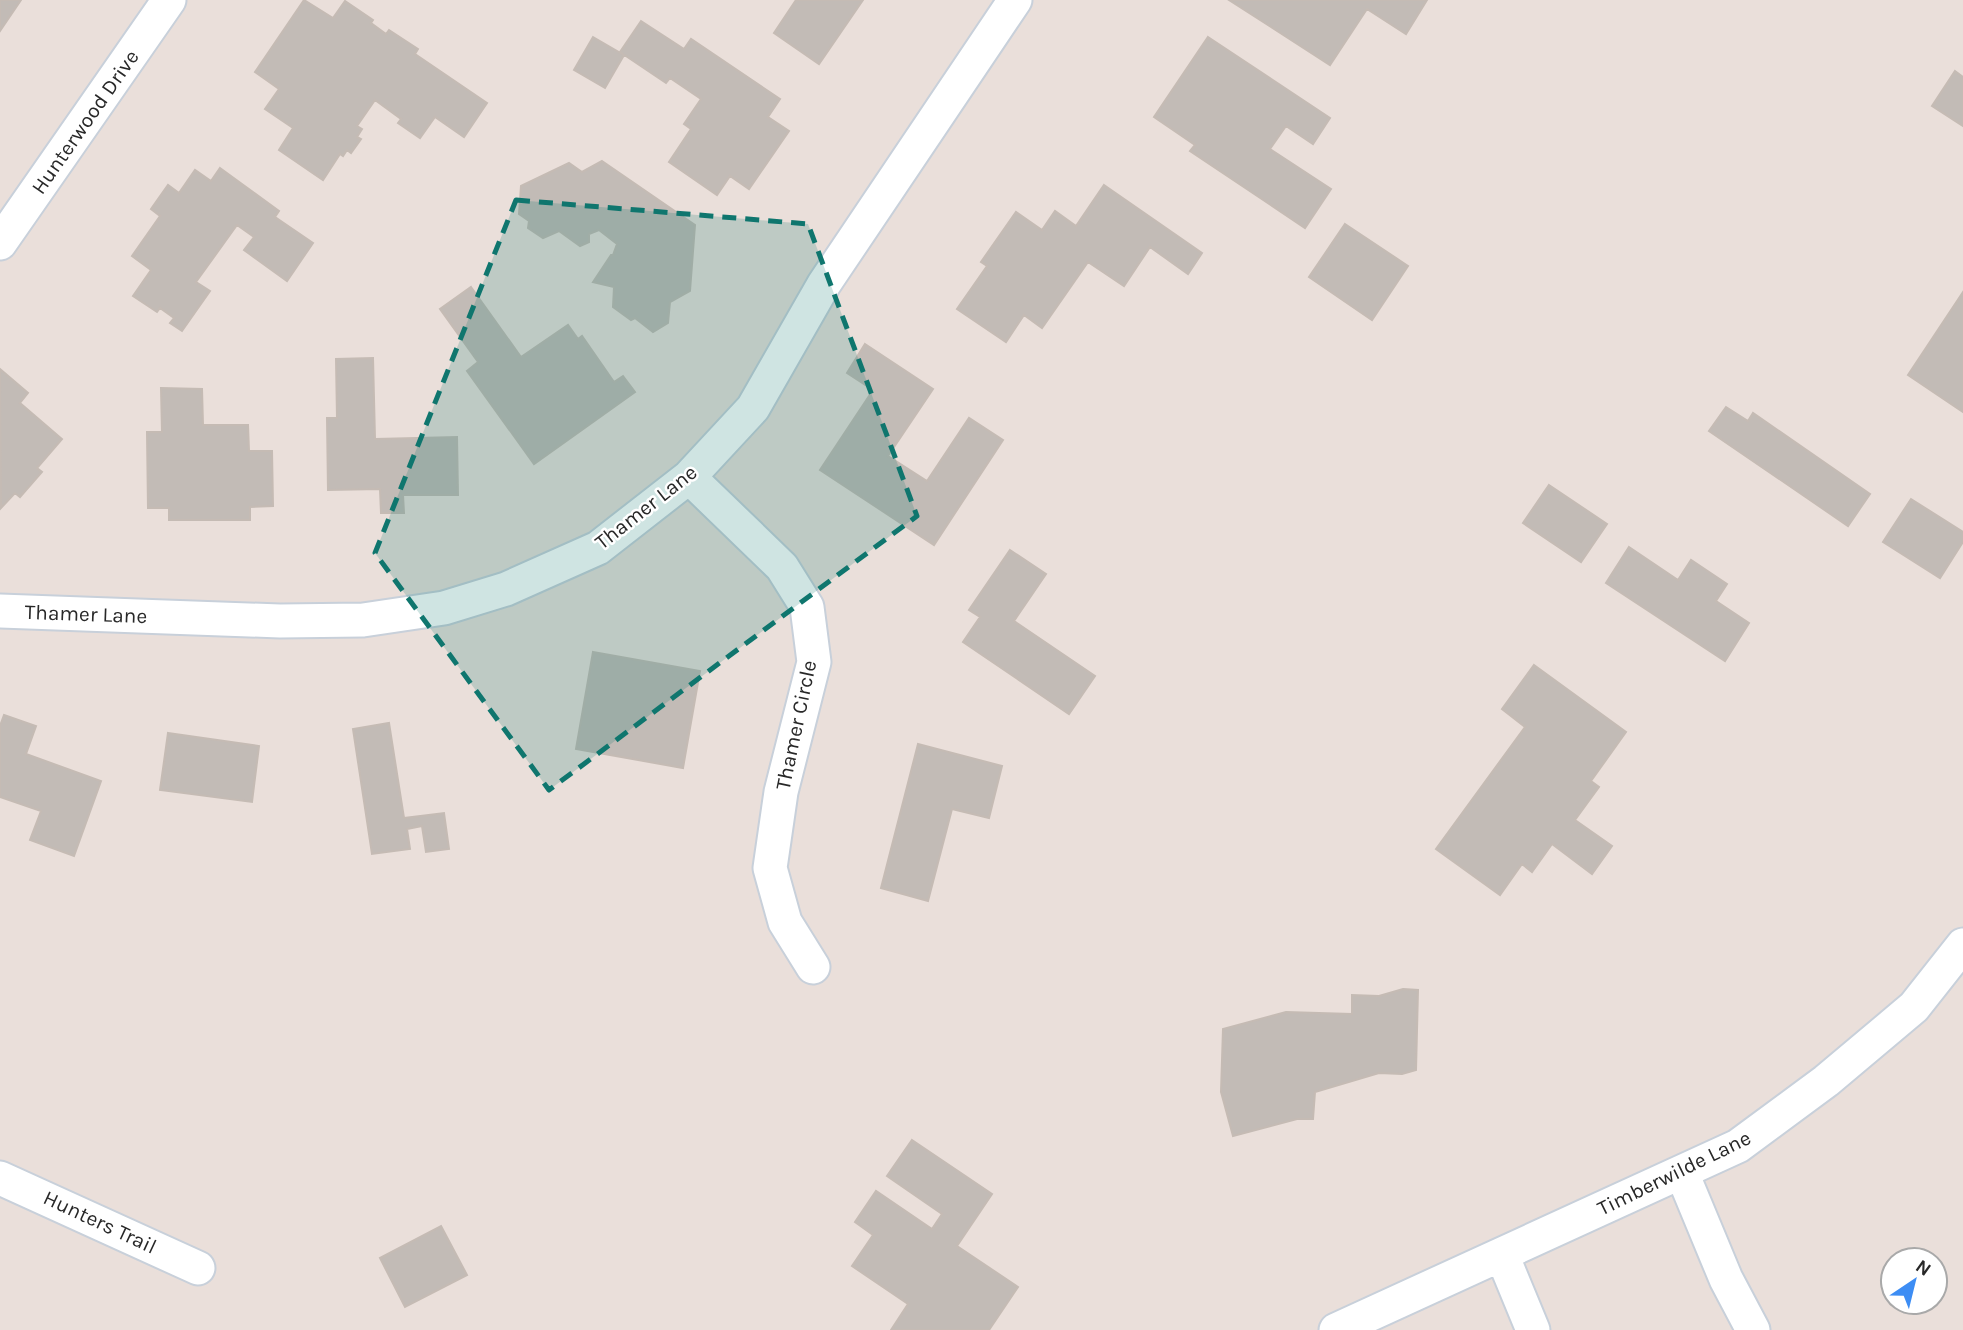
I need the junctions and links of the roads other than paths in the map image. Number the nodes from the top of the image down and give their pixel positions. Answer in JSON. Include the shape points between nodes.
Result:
{"nodes":[{"id":1,"x":169,"y":0,"type":"edge"},
{"id":2,"x":1015,"y":0,"type":"edge"},
{"id":3,"x":0,"y":243,"type":"edge"},
{"id":4,"x":689,"y":477,"type":"junction"},
{"id":5,"x":0,"y":611,"type":"edge"},
{"id":6,"x":1963,"y":945,"type":"edge"},
{"id":7,"x":813,"y":967,"type":"dead end"},
{"id":8,"x":1682,"y":1173,"type":"junction"},
{"id":9,"x":0,"y":1178,"type":"edge"},
{"id":10,"x":1502,"y":1255,"type":"junction"},
{"id":11,"x":198,"y":1268,"type":"dead end"},
{"id":12,"x":1336,"y":1330,"type":"edge"},
{"id":13,"x":1533,"y":1330,"type":"edge"},
{"id":14,"x":1753,"y":1330,"type":"edge"}],
"edges":[{"from":1,"to":3,"type":"street","name":"Hunterwood Drive"},
{"from":2,"to":4,"type":"street","name":"Thamer Lane","via":[[824,284],[753,408]]},
{"from":4,"to":5,"type":"street","name":"Thamer Lane","via":[[598,548],[506,589],[444,608],[362,620],[280,621]]},
{"from":4,"to":7,"type":"street","name":"Thamer Circle","via":[[782,567],[807,607],[814,662],[781,792],[770,869],[785,922]]},
{"from":6,"to":8,"type":"street","name":"Timberwilde Lane","via":[[1914,1007],[1826,1081],[1738,1146]]},
{"from":8,"to":10,"type":"street","name":"Timberwilde Lane"},
{"from":8,"to":14,"type":"street","via":[[1726,1279]]},
{"from":9,"to":11,"type":"street","name":"Hunters Trail"},
{"from":10,"to":12,"type":"street","name":"Timberwilde Lane"},
{"from":10,"to":13,"type":"street"}]}
